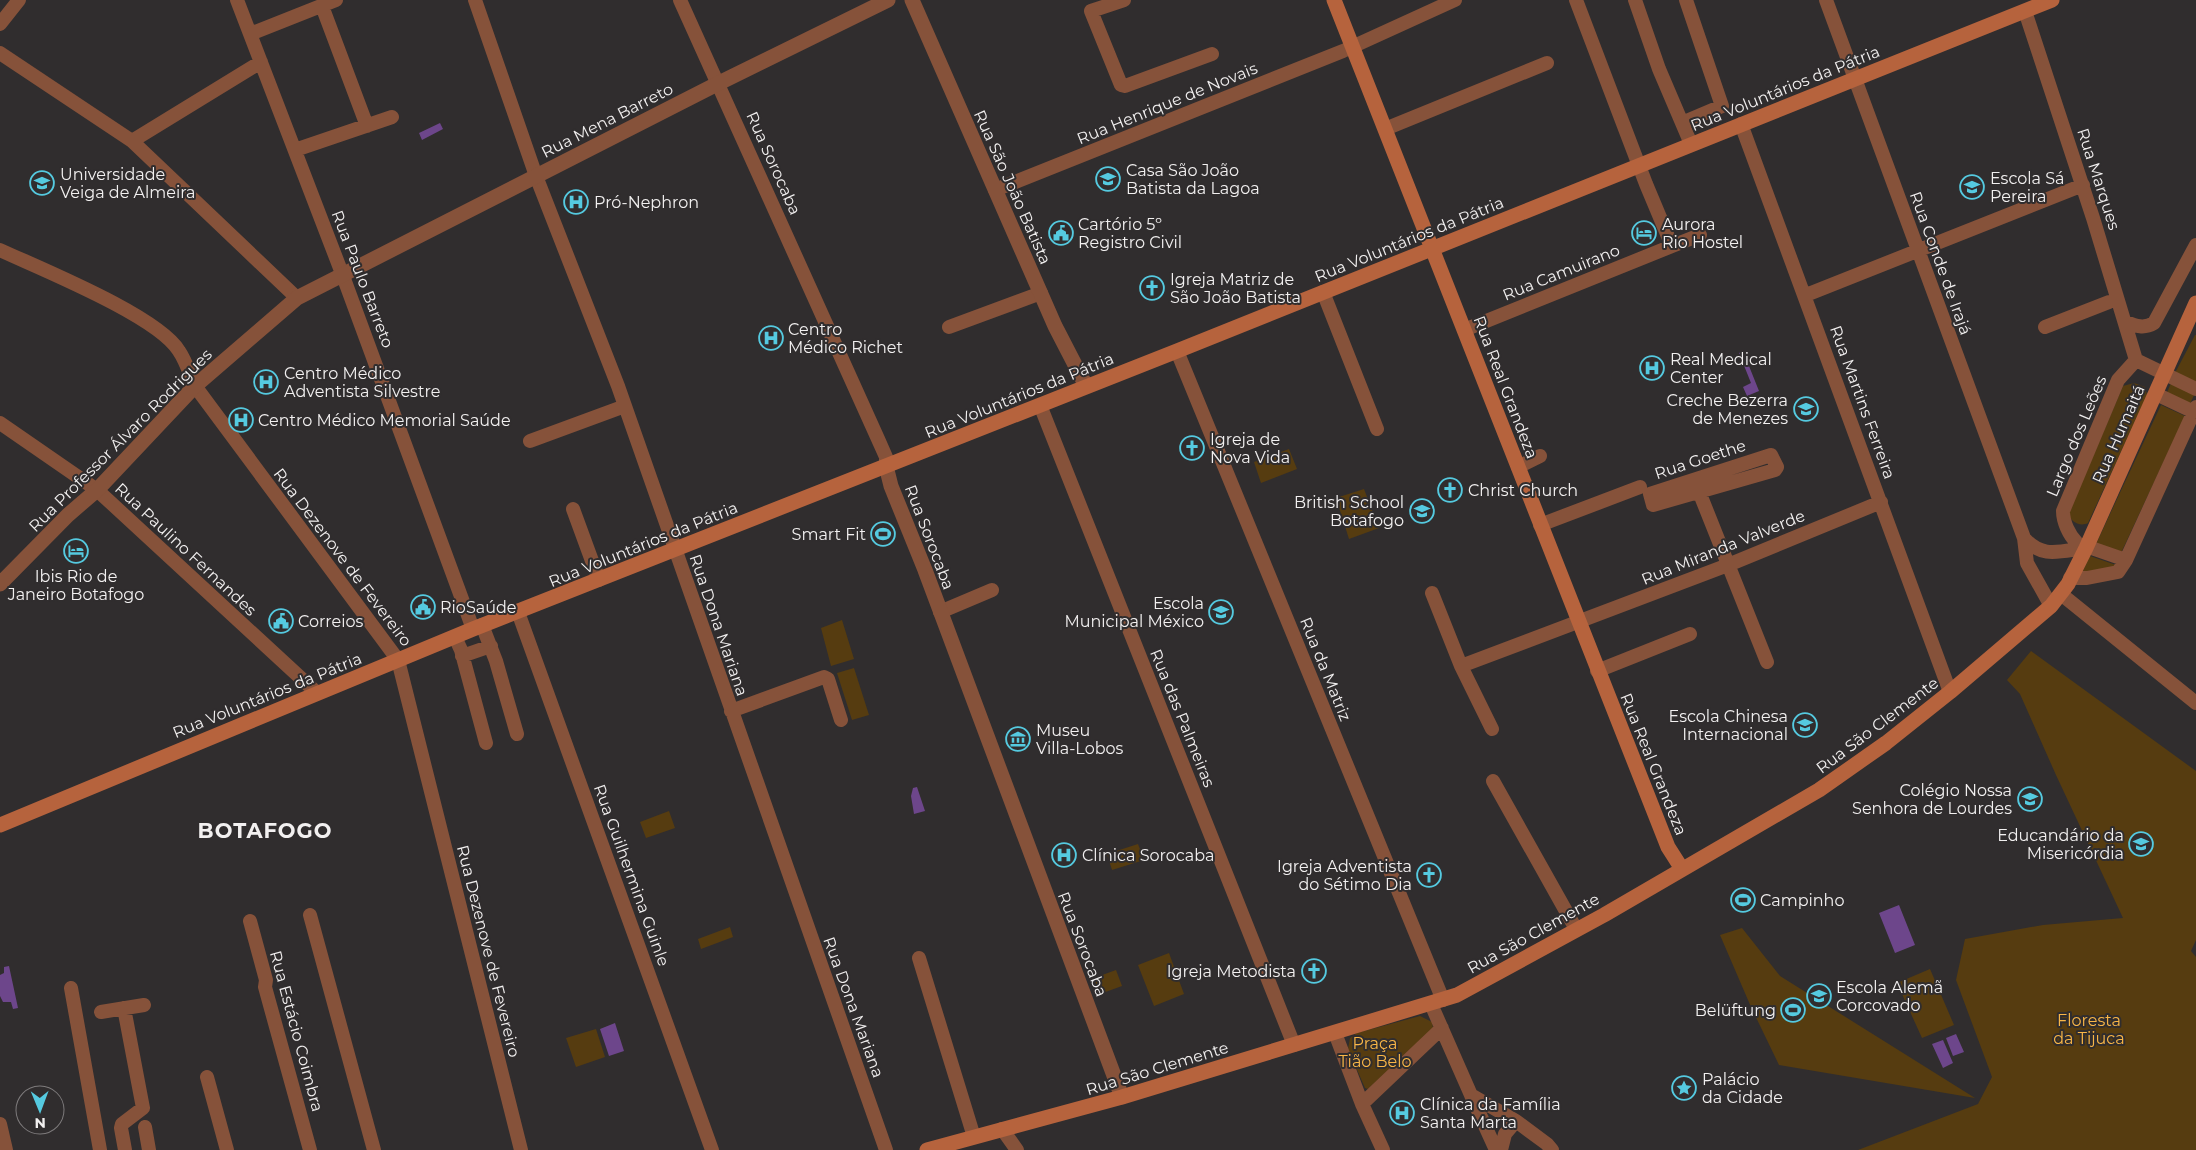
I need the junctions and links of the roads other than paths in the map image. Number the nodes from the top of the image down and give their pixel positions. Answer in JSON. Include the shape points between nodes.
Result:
{"nodes":[{"id":1,"x":19,"y":0,"type":"edge"},
{"id":2,"x":237,"y":0,"type":"edge"},
{"id":3,"x":336,"y":0,"type":"edge"},
{"id":4,"x":475,"y":0,"type":"edge"},
{"id":5,"x":680,"y":0,"type":"edge"},
{"id":6,"x":888,"y":0,"type":"edge"},
{"id":7,"x":912,"y":0,"type":"edge"},
{"id":8,"x":1124,"y":0,"type":"edge"},
{"id":9,"x":1334,"y":0,"type":"edge"},
{"id":10,"x":1455,"y":0,"type":"edge"},
{"id":11,"x":1576,"y":0,"type":"edge"},
{"id":12,"x":1635,"y":0,"type":"edge"},
{"id":13,"x":1826,"y":0,"type":"edge"},
{"id":14,"x":2052,"y":0,"type":"edge"},
{"id":15,"x":1692,"y":3,"type":"edge"},
{"id":16,"x":1095,"y":4,"type":"edge"},
{"id":17,"x":322,"y":6,"type":"junction"},
{"id":18,"x":2025,"y":11,"type":"junction"},
{"id":19,"x":0,"y":24,"type":"edge"},
{"id":20,"x":250,"y":34,"type":"junction"},
{"id":21,"x":1352,"y":47,"type":"junction"},
{"id":22,"x":0,"y":53,"type":"edge"},
{"id":23,"x":1212,"y":54,"type":"dead end"},
{"id":24,"x":261,"y":62,"type":"junction"},
{"id":25,"x":1548,"y":63,"type":"dead end"},
{"id":26,"x":1854,"y":79,"type":"junction"},
{"id":27,"x":718,"y":84,"type":"junction"},
{"id":28,"x":392,"y":117,"type":"dead end"},
{"id":29,"x":1682,"y":123,"type":"junction"},
{"id":30,"x":1741,"y":124,"type":"junction"},
{"id":31,"x":367,"y":126,"type":"junction"},
{"id":32,"x":1385,"y":129,"type":"junction"},
{"id":33,"x":132,"y":141,"type":"junction"},
{"id":34,"x":1691,"y":144,"type":"junction"},
{"id":35,"x":295,"y":150,"type":"junction"},
{"id":36,"x":1638,"y":166,"type":"junction"},
{"id":37,"x":536,"y":176,"type":"junction"},
{"id":38,"x":2083,"y":185,"type":"junction"},
{"id":39,"x":995,"y":190,"type":"junction"},
{"id":40,"x":1700,"y":234,"type":"dead end"},
{"id":41,"x":2196,"y":245,"type":"edge"},
{"id":42,"x":1672,"y":246,"type":"junction"},
{"id":43,"x":1433,"y":248,"type":"junction"},
{"id":44,"x":0,"y":250,"type":"edge"},
{"id":45,"x":1919,"y":250,"type":"junction"},
{"id":46,"x":343,"y":276,"type":"junction"},
{"id":47,"x":1323,"y":292,"type":"junction"},
{"id":48,"x":1041,"y":293,"type":"junction"},
{"id":49,"x":1806,"y":295,"type":"junction"},
{"id":50,"x":297,"y":298,"type":"junction"},
{"id":51,"x":2114,"y":300,"type":"junction"},
{"id":52,"x":2196,"y":303,"type":"edge"},
{"id":53,"x":2193,"y":320,"type":"edge"},
{"id":54,"x":2126,"y":322,"type":"junction"},
{"id":55,"x":949,"y":327,"type":"dead end"},
{"id":56,"x":2045,"y":327,"type":"dead end"},
{"id":57,"x":1464,"y":330,"type":"junction"},
{"id":58,"x":1177,"y":351,"type":"junction"},
{"id":59,"x":2136,"y":360,"type":"junction"},
{"id":60,"x":2165,"y":372,"type":"junction"},
{"id":61,"x":195,"y":386,"type":"junction"},
{"id":62,"x":1086,"y":386,"type":"junction"},
{"id":63,"x":2196,"y":389,"type":"edge"},
{"id":64,"x":2156,"y":394,"type":"junction"},
{"id":65,"x":1040,"y":405,"type":"junction"},
{"id":66,"x":625,"y":406,"type":"junction"},
{"id":67,"x":2195,"y":410,"type":"edge"},
{"id":68,"x":0,"y":423,"type":"edge"},
{"id":69,"x":1377,"y":429,"type":"dead end"},
{"id":70,"x":530,"y":441,"type":"dead end"},
{"id":71,"x":1540,"y":456,"type":"dead end"},
{"id":72,"x":886,"y":466,"type":"junction"},
{"id":73,"x":1518,"y":466,"type":"junction"},
{"id":74,"x":1697,"y":486,"type":"junction"},
{"id":75,"x":1640,"y":487,"type":"dead end"},
{"id":76,"x":97,"y":490,"type":"junction"},
{"id":77,"x":1881,"y":502,"type":"junction"},
{"id":78,"x":573,"y":510,"type":"dead end"},
{"id":79,"x":1540,"y":525,"type":"junction"},
{"id":80,"x":2024,"y":538,"type":"junction"},
{"id":81,"x":2086,"y":548,"type":"junction"},
{"id":82,"x":674,"y":550,"type":"junction"},
{"id":83,"x":2126,"y":560,"type":"junction"},
{"id":84,"x":1728,"y":565,"type":"junction"},
{"id":85,"x":2070,"y":578,"type":"junction"},
{"id":86,"x":598,"y":580,"type":"junction"},
{"id":87,"x":0,"y":584,"type":"edge"},
{"id":88,"x":992,"y":590,"type":"dead end"},
{"id":89,"x":1432,"y":593,"type":"dead end"},
{"id":90,"x":2061,"y":594,"type":"junction"},
{"id":91,"x":2051,"y":606,"type":"junction"},
{"id":92,"x":518,"y":612,"type":"junction"},
{"id":93,"x":940,"y":612,"type":"junction"},
{"id":94,"x":1571,"y":625,"type":"junction"},
{"id":95,"x":477,"y":627,"type":"junction"},
{"id":96,"x":1690,"y":634,"type":"dead end"},
{"id":97,"x":455,"y":636,"type":"junction"},
{"id":98,"x":491,"y":646,"type":"junction"},
{"id":99,"x":462,"y":656,"type":"junction"},
{"id":100,"x":398,"y":660,"type":"junction"},
{"id":101,"x":1767,"y":662,"type":"dead end"},
{"id":102,"x":1461,"y":666,"type":"junction"},
{"id":103,"x":1597,"y":671,"type":"junction"},
{"id":104,"x":1950,"y":692,"type":"junction"},
{"id":105,"x":317,"y":693,"type":"junction"},
{"id":106,"x":2196,"y":703,"type":"edge"},
{"id":107,"x":731,"y":711,"type":"junction"},
{"id":108,"x":841,"y":720,"type":"dead end"},
{"id":109,"x":1492,"y":729,"type":"dead end"},
{"id":110,"x":517,"y":734,"type":"dead end"},
{"id":111,"x":486,"y":744,"type":"dead end"},
{"id":112,"x":1493,"y":781,"type":"dead end"},
{"id":113,"x":0,"y":825,"type":"edge"},
{"id":114,"x":1682,"y":869,"type":"junction"},
{"id":115,"x":310,"y":915,"type":"dead end"},
{"id":116,"x":250,"y":921,"type":"dead end"},
{"id":117,"x":1576,"y":930,"type":"junction"},
{"id":118,"x":919,"y":958,"type":"dead end"},
{"id":119,"x":71,"y":988,"type":"dead end"},
{"id":120,"x":1437,"y":1002,"type":"junction"},
{"id":121,"x":144,"y":1005,"type":"dead end"},
{"id":122,"x":124,"y":1008,"type":"junction"},
{"id":123,"x":101,"y":1012,"type":"dead end"},
{"id":124,"x":1442,"y":1028,"type":"junction"},
{"id":125,"x":1335,"y":1033,"type":"junction"},
{"id":126,"x":1294,"y":1045,"type":"junction"},
{"id":127,"x":207,"y":1077,"type":"dead end"},
{"id":128,"x":1471,"y":1095,"type":"junction"},
{"id":129,"x":1122,"y":1097,"type":"junction"},
{"id":130,"x":1362,"y":1104,"type":"junction"},
{"id":131,"x":1516,"y":1121,"type":"junction"},
{"id":132,"x":0,"y":1124,"type":"edge"},
{"id":133,"x":145,"y":1126,"type":"dead end"},
{"id":134,"x":1002,"y":1129,"type":"junction"},
{"id":135,"x":974,"y":1137,"type":"junction"},
{"id":136,"x":6,"y":1150,"type":"edge"},
{"id":137,"x":100,"y":1150,"type":"edge"},
{"id":138,"x":125,"y":1150,"type":"edge"},
{"id":139,"x":149,"y":1150,"type":"edge"},
{"id":140,"x":227,"y":1150,"type":"edge"},
{"id":141,"x":310,"y":1150,"type":"edge"},
{"id":142,"x":374,"y":1150,"type":"edge"},
{"id":143,"x":521,"y":1150,"type":"edge"},
{"id":144,"x":712,"y":1150,"type":"edge"},
{"id":145,"x":886,"y":1150,"type":"edge"},
{"id":146,"x":927,"y":1150,"type":"edge"},
{"id":147,"x":1017,"y":1150,"type":"edge"},
{"id":148,"x":1383,"y":1150,"type":"edge"},
{"id":149,"x":1496,"y":1150,"type":"edge"},
{"id":150,"x":1501,"y":1150,"type":"edge"},
{"id":151,"x":1552,"y":1150,"type":"edge"}],
"edges":[{"from":1,"to":19,"type":"street"},
{"from":2,"to":20,"type":"street","name":"Rua Paulo Barreto"},
{"from":3,"to":17,"type":"street"},
{"from":4,"to":37,"type":"street","name":"Rua Dona Mariana"},
{"from":5,"to":27,"type":"street","name":"Rua Sorocaba"},
{"from":6,"to":27,"type":"street","name":"Rua Mena Barreto"},
{"from":7,"to":39,"type":"street","name":"Rua São João Batista"},
{"from":8,"to":16,"type":"street"},
{"from":9,"to":21,"type":"main road","name":"Rua Real Grandeza"},
{"from":10,"to":21,"type":"street","name":"Rua Henrique de Novais"},
{"from":11,"to":36,"type":"street"},
{"from":12,"to":29,"type":"street"},
{"from":13,"to":26,"type":"street","name":"Rua Conde de Irajá"},
{"from":14,"to":18,"type":"main road","name":"Rua Voluntários da Pátria"},
{"from":15,"to":29,"type":"street","via":[[1722,106]]},
{"from":16,"to":23,"type":"street","via":[[1119,82],[1125,86]]},
{"from":17,"to":20,"type":"street"},
{"from":17,"to":31,"type":"street"},
{"from":18,"to":26,"type":"main road","name":"Rua Voluntários da Pátria"},
{"from":18,"to":38,"type":"street","name":"Rua Marques"},
{"from":20,"to":24,"type":"street","name":"Rua Paulo Barreto"},
{"from":21,"to":32,"type":"main road","name":"Rua Real Grandeza"},
{"from":21,"to":39,"type":"street","name":"Rua Henrique de Novais"},
{"from":22,"to":33,"type":"street"},
{"from":24,"to":33,"type":"street"},
{"from":24,"to":35,"type":"street","name":"Rua Paulo Barreto"},
{"from":25,"to":32,"type":"street"},
{"from":26,"to":30,"type":"main road","name":"Rua Voluntários da Pátria"},
{"from":26,"to":45,"type":"street","name":"Rua Conde de Irajá"},
{"from":27,"to":37,"type":"street","name":"Rua Mena Barreto"},
{"from":27,"to":72,"type":"street","name":"Rua Sorocaba","via":[[878,438]]},
{"from":28,"to":31,"type":"street"},
{"from":29,"to":34,"type":"street"},
{"from":30,"to":34,"type":"main road","name":"Rua Voluntários da Pátria"},
{"from":30,"to":49,"type":"street","name":"Rua Martins Ferreira"},
{"from":31,"to":35,"type":"street"},
{"from":32,"to":43,"type":"main road","name":"Rua Real Grandeza"},
{"from":33,"to":50,"type":"street"},
{"from":34,"to":36,"type":"main road","name":"Rua Voluntários da Pátria"},
{"from":35,"to":46,"type":"street","name":"Rua Paulo Barreto"},
{"from":36,"to":42,"type":"street"},
{"from":36,"to":43,"type":"main road","name":"Rua Voluntários da Pátria"},
{"from":37,"to":46,"type":"street","name":"Rua Mena Barreto"},
{"from":37,"to":66,"type":"street","name":"Rua Dona Mariana"},
{"from":38,"to":45,"type":"street"},
{"from":38,"to":51,"type":"street","name":"Rua Marques"},
{"from":39,"to":48,"type":"street","name":"Rua São João Batista"},
{"from":40,"to":42,"type":"street","name":"Rua Camuirano"},
{"from":41,"to":54,"type":"street","via":[[2154,323],[2141,327]]},
{"from":42,"to":57,"type":"street","name":"Rua Camuirano"},
{"from":43,"to":47,"type":"main road","name":"Rua Voluntários da Pátria"},
{"from":43,"to":57,"type":"main road","name":"Rua Real Grandeza"},
{"from":44,"to":61,"type":"street","name":"Rua Dezenove de Fevereiro","via":[[138,316],[179,350]]},
{"from":45,"to":49,"type":"street"},
{"from":45,"to":80,"type":"street","name":"Rua Conde de Irajá"},
{"from":46,"to":50,"type":"street","name":"Rua Professor Álvaro Rodrigues"},
{"from":46,"to":95,"type":"street","name":"Rua Paulo Barreto"},
{"from":47,"to":58,"type":"main road","name":"Rua Voluntários da Pátria"},
{"from":47,"to":69,"type":"street"},
{"from":48,"to":55,"type":"street"},
{"from":48,"to":62,"type":"street","name":"Rua São João Batista"},
{"from":49,"to":77,"type":"street","name":"Rua Martins Ferreira"},
{"from":50,"to":61,"type":"street","name":"Rua Professor Álvaro Rodrigues"},
{"from":51,"to":54,"type":"street","name":"Rua Marques"},
{"from":51,"to":56,"type":"street"},
{"from":52,"to":53,"type":"main road","name":"Rua Humaitá"},
{"from":53,"to":60,"type":"main road","name":"Rua Humaitá"},
{"from":54,"to":59,"type":"street","name":"Rua Marques"},
{"from":57,"to":73,"type":"main road","name":"Rua Real Grandeza"},
{"from":58,"to":62,"type":"main road","name":"Rua Voluntários da Pátria"},
{"from":58,"to":120,"type":"street","name":"Rua da Matriz"},
{"from":59,"to":60,"type":"street"},
{"from":59,"to":81,"type":"street","name":"Largo dos Leões","via":[[2118,380],[2063,511],[2072,538]]},
{"from":60,"to":63,"type":"street"},
{"from":60,"to":64,"type":"main road","name":"Rua Humaitá"},
{"from":61,"to":76,"type":"street","name":"Rua Professor Álvaro Rodrigues"},
{"from":61,"to":100,"type":"street","name":"Rua Dezenove de Fevereiro"},
{"from":62,"to":65,"type":"main road","name":"Rua Voluntários da Pátria"},
{"from":64,"to":67,"type":"street"},
{"from":64,"to":81,"type":"main road","name":"Rua Humaitá"},
{"from":65,"to":72,"type":"main road","name":"Rua Voluntários da Pátria"},
{"from":65,"to":126,"type":"street","name":"Rua das Palmeiras"},
{"from":66,"to":70,"type":"street"},
{"from":66,"to":82,"type":"street","name":"Rua Dona Mariana"},
{"from":67,"to":83,"type":"street"},
{"from":68,"to":76,"type":"street","name":"Rua Paulino Fernandes"},
{"from":71,"to":73,"type":"street"},
{"from":72,"to":82,"type":"main road","name":"Rua Voluntários da Pátria"},
{"from":72,"to":93,"type":"street","name":"Rua Sorocaba"},
{"from":73,"to":79,"type":"main road","name":"Rua Real Grandeza"},
{"from":74,"to":74,"type":"street","name":"Rua Goethe","via":[[1775,470],[1777,467],[1771,455]]},
{"from":74,"to":84,"type":"street"},
{"from":75,"to":79,"type":"street"},
{"from":76,"to":87,"type":"street","name":"Rua Professor Álvaro Rodrigues"},
{"from":76,"to":105,"type":"street","name":"Rua Paulino Fernandes"},
{"from":77,"to":84,"type":"street","name":"Rua Miranda Valverde"},
{"from":77,"to":104,"type":"street","name":"Rua Martins Ferreira"},
{"from":78,"to":86,"type":"street"},
{"from":79,"to":94,"type":"main road","name":"Rua Real Grandeza"},
{"from":80,"to":81,"type":"street","via":[[2033,548],[2047,552]]},
{"from":80,"to":91,"type":"street","name":"Rua Conde de Irajá","via":[[2027,563]]},
{"from":81,"to":83,"type":"street","name":"Largo dos Leões"},
{"from":81,"to":85,"type":"main road","name":"Rua Humaitá"},
{"from":82,"to":86,"type":"main road","name":"Rua Voluntários da Pátria"},
{"from":82,"to":107,"type":"street","name":"Rua Dona Mariana"},
{"from":83,"to":85,"type":"street","via":[[2118,572]]},
{"from":84,"to":94,"type":"street","name":"Rua Miranda Valverde"},
{"from":84,"to":101,"type":"street"},
{"from":85,"to":90,"type":"main road","name":"Rua São Clemente"},
{"from":86,"to":92,"type":"main road","name":"Rua Voluntários da Pátria"},
{"from":88,"to":93,"type":"street"},
{"from":89,"to":102,"type":"street"},
{"from":90,"to":91,"type":"main road","name":"Rua São Clemente"},
{"from":90,"to":106,"type":"street"},
{"from":91,"to":104,"type":"main road","name":"Rua São Clemente"},
{"from":92,"to":95,"type":"main road","name":"Rua Voluntários da Pátria"},
{"from":92,"to":144,"type":"street","name":"Rua Guilhermina Guinle"},
{"from":93,"to":129,"type":"street","name":"Rua Sorocaba"},
{"from":94,"to":102,"type":"street","name":"Rua Miranda Valverde"},
{"from":94,"to":103,"type":"main road","name":"Rua Real Grandeza"},
{"from":95,"to":97,"type":"main road","name":"Rua Voluntários da Pátria"},
{"from":95,"to":98,"type":"street","name":"Rua Paulo Barreto"},
{"from":96,"to":103,"type":"street"},
{"from":97,"to":99,"type":"street"},
{"from":97,"to":100,"type":"main road","name":"Rua Voluntários da Pátria"},
{"from":98,"to":99,"type":"street"},
{"from":98,"to":110,"type":"street","name":"Rua Paulo Barreto"},
{"from":99,"to":111,"type":"street"},
{"from":100,"to":105,"type":"main road","name":"Rua Voluntários da Pátria"},
{"from":100,"to":143,"type":"street","name":"Rua Dezenove de Fevereiro"},
{"from":102,"to":109,"type":"street"},
{"from":103,"to":114,"type":"main road","name":"Rua Real Grandeza","via":[[1668,847]]},
{"from":104,"to":114,"type":"main road","name":"Rua São Clemente","via":[[1819,790]]},
{"from":105,"to":113,"type":"main road","name":"Rua Voluntários da Pátria"},
{"from":107,"to":108,"type":"street","via":[[824,677],[828,679]]},
{"from":107,"to":145,"type":"street","name":"Rua Dona Mariana"},
{"from":112,"to":117,"type":"street"},
{"from":114,"to":117,"type":"main road","name":"Rua São Clemente"},
{"from":115,"to":142,"type":"street"},
{"from":116,"to":141,"type":"street","name":"Rua Estácio Coimbra"},
{"from":117,"to":120,"type":"main road","name":"Rua São Clemente"},
{"from":118,"to":135,"type":"street"},
{"from":119,"to":137,"type":"street"},
{"from":120,"to":124,"type":"street","name":"Rua da Matriz"},
{"from":120,"to":125,"type":"main road","name":"Rua São Clemente"},
{"from":121,"to":122,"type":"street"},
{"from":122,"to":123,"type":"street"},
{"from":122,"to":138,"type":"street","via":[[142,1104],[141,1112],[122,1124]]},
{"from":124,"to":128,"type":"street","name":"Rua da Matriz"},
{"from":124,"to":130,"type":"street"},
{"from":125,"to":126,"type":"main road","name":"Rua São Clemente"},
{"from":125,"to":130,"type":"street"},
{"from":126,"to":129,"type":"main road","name":"Rua São Clemente"},
{"from":127,"to":140,"type":"street"},
{"from":128,"to":131,"type":"street"},
{"from":128,"to":149,"type":"street","name":"Rua da Matriz"},
{"from":129,"to":134,"type":"main road","name":"Rua São Clemente"},
{"from":130,"to":148,"type":"street"},
{"from":131,"to":150,"type":"street","via":[[1505,1134]]},
{"from":131,"to":151,"type":"street"},
{"from":132,"to":136,"type":"street"},
{"from":133,"to":139,"type":"street"},
{"from":134,"to":135,"type":"main road","name":"Rua São Clemente"},
{"from":134,"to":147,"type":"street"},
{"from":135,"to":146,"type":"main road","name":"Rua São Clemente"}]}
